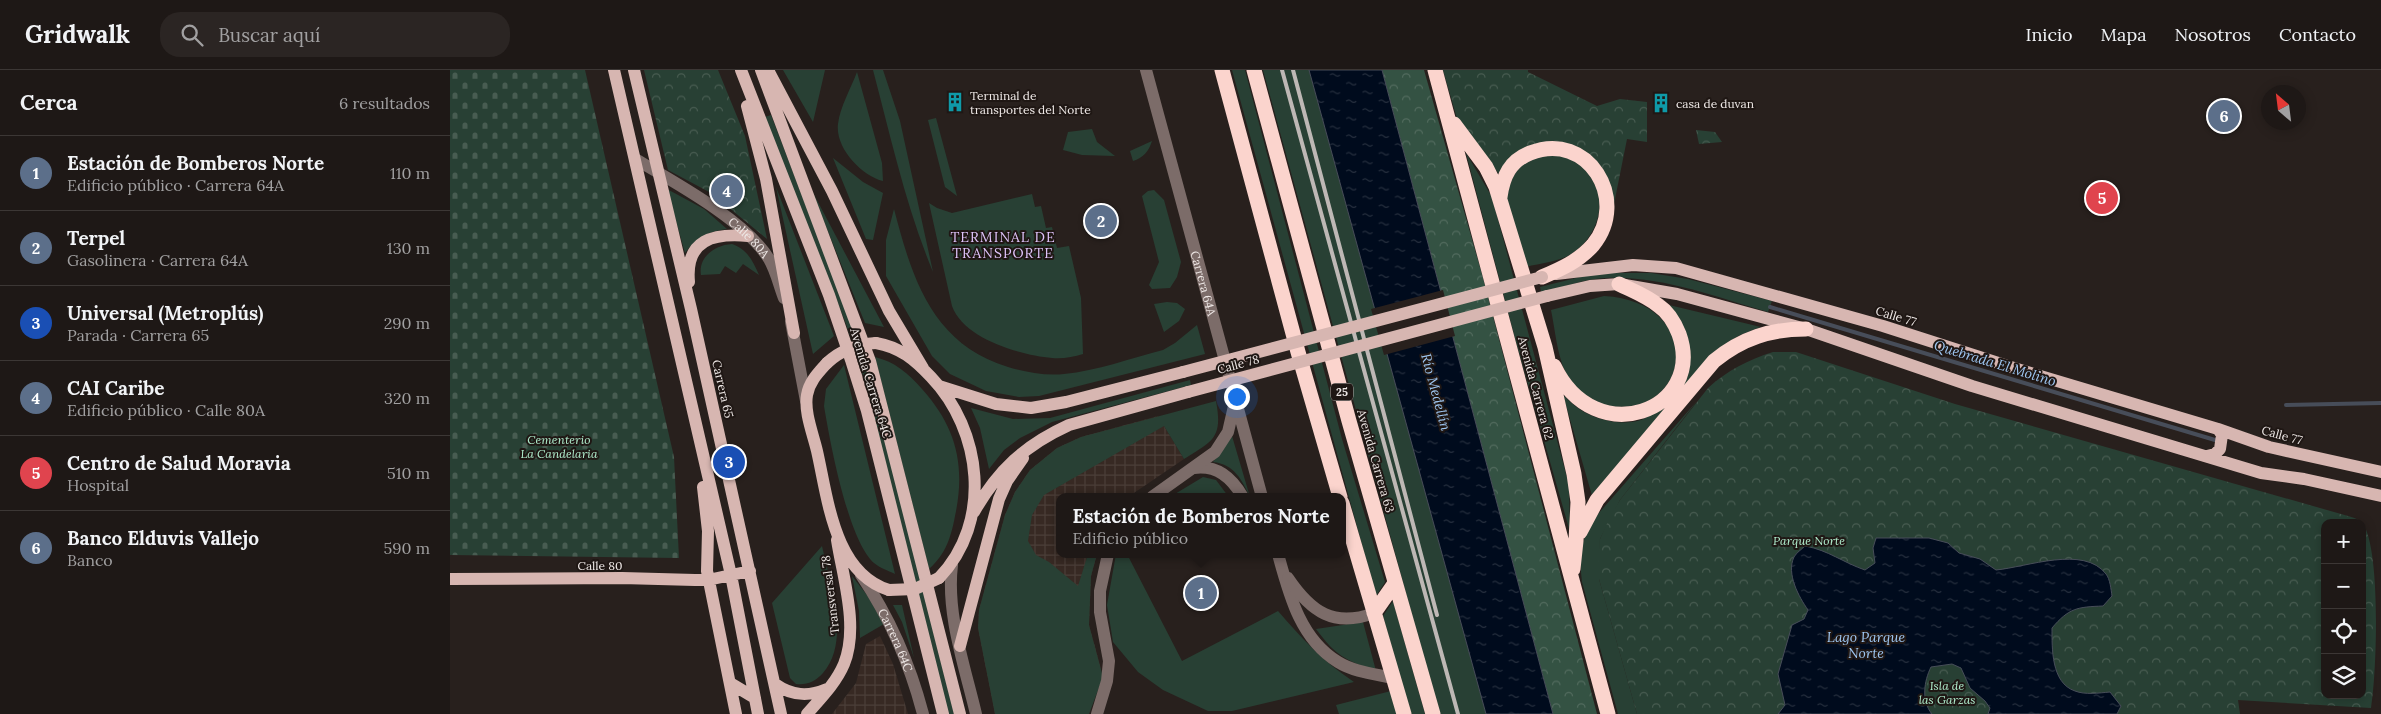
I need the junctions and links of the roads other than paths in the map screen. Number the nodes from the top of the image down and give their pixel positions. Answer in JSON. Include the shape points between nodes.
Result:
{"nodes":[{"id":1,"x":614,"y":70,"type":"edge"},
{"id":2,"x":634,"y":70,"type":"edge"},
{"id":3,"x":739,"y":70,"type":"edge"},
{"id":4,"x":761,"y":70,"type":"edge"},
{"id":5,"x":768,"y":70,"type":"edge"},
{"id":6,"x":1146,"y":70,"type":"edge"},
{"id":7,"x":1222,"y":70,"type":"edge"},
{"id":8,"x":1254,"y":70,"type":"edge"},
{"id":9,"x":1435,"y":70,"type":"edge"},
{"id":10,"x":1449,"y":117,"type":"junction"},
{"id":11,"x":636,"y":159,"type":"junction"},
{"id":12,"x":657,"y":172,"type":"junction"},
{"id":13,"x":1500,"y":197,"type":"junction"},
{"id":14,"x":748,"y":236,"type":"junction"},
{"id":15,"x":1542,"y":277,"type":"junction"},
{"id":16,"x":1619,"y":284,"type":"junction"},
{"id":17,"x":691,"y":309,"type":"junction"},
{"id":18,"x":1806,"y":329,"type":"junction"},
{"id":19,"x":794,"y":333,"type":"junction"},
{"id":20,"x":1545,"y":347,"type":"junction"},
{"id":21,"x":923,"y":368,"type":"junction"},
{"id":22,"x":939,"y":386,"type":"junction"},
{"id":23,"x":1235,"y":401,"type":"junction"},
{"id":24,"x":806,"y":404,"type":"junction"},
{"id":25,"x":697,"y":427,"type":"junction"},
{"id":26,"x":2218,"y":429,"type":"junction"},
{"id":27,"x":1039,"y":440,"type":"junction"},
{"id":28,"x":2208,"y":456,"type":"junction"},
{"id":29,"x":1194,"y":468,"type":"junction"},
{"id":30,"x":2381,"y":472,"type":"edge"},
{"id":31,"x":2364,"y":492,"type":"junction"},
{"id":32,"x":1158,"y":493,"type":"edge"},
{"id":33,"x":1241,"y":493,"type":"edge"},
{"id":34,"x":1261,"y":493,"type":"edge"},
{"id":35,"x":1339,"y":493,"type":"edge"},
{"id":36,"x":2381,"y":496,"type":"edge"},
{"id":37,"x":2381,"y":502,"type":"edge"},
{"id":38,"x":972,"y":516,"type":"junction"},
{"id":39,"x":1346,"y":517,"type":"edge"},
{"id":40,"x":834,"y":521,"type":"junction"},
{"id":41,"x":1576,"y":541,"type":"junction"},
{"id":42,"x":1107,"y":558,"type":"edge"},
{"id":43,"x":1276,"y":558,"type":"edge"},
{"id":44,"x":1279,"y":558,"type":"edge"},
{"id":45,"x":952,"y":565,"type":"junction"},
{"id":46,"x":1282,"y":569,"type":"junction"},
{"id":47,"x":750,"y":571,"type":"junction"},
{"id":48,"x":859,"y":571,"type":"junction"},
{"id":49,"x":731,"y":575,"type":"junction"},
{"id":50,"x":1572,"y":577,"type":"junction"},
{"id":51,"x":450,"y":580,"type":"edge"},
{"id":52,"x":708,"y":580,"type":"junction"},
{"id":53,"x":1396,"y":583,"type":"junction"},
{"id":54,"x":1374,"y":613,"type":"junction"},
{"id":55,"x":960,"y":646,"type":"junction"},
{"id":56,"x":1393,"y":678,"type":"junction"},
{"id":57,"x":730,"y":684,"type":"junction"},
{"id":58,"x":775,"y":684,"type":"junction"},
{"id":59,"x":830,"y":688,"type":"junction"},
{"id":60,"x":755,"y":698,"type":"junction"},
{"id":61,"x":736,"y":714,"type":"edge"},
{"id":62,"x":758,"y":714,"type":"edge"},
{"id":63,"x":781,"y":714,"type":"edge"},
{"id":64,"x":808,"y":714,"type":"edge"},
{"id":65,"x":923,"y":714,"type":"edge"},
{"id":66,"x":943,"y":714,"type":"edge"},
{"id":67,"x":960,"y":714,"type":"edge"},
{"id":68,"x":976,"y":714,"type":"edge"},
{"id":69,"x":1097,"y":714,"type":"edge"},
{"id":70,"x":1404,"y":714,"type":"edge"},
{"id":71,"x":1433,"y":714,"type":"edge"},
{"id":72,"x":1608,"y":714,"type":"edge"}],
"edges":[{"from":1,"to":11,"type":"main road"},
{"from":2,"to":12,"type":"main road","name":"Carrera 65"},
{"from":3,"to":19,"type":"main road","via":[[766,179]]},
{"from":3,"to":66,"type":"main road","name":"Avenida Carrera 64C","via":[[829,295],[851,360],[867,411]]},
{"from":4,"to":67,"type":"main road","name":"Avenida Carrera 64C","via":[[870,361]]},
{"from":5,"to":21,"type":"main road","via":[[890,311]]},
{"from":6,"to":23,"type":"street","name":"Carrera 64A"},
{"from":7,"to":35,"type":"highway","number":"25"},
{"from":8,"to":53,"type":"highway","name":"Avenida Carrera 63","number":"25"},
{"from":9,"to":10,"type":"highway","name":"Avenida Carrera 62"},
{"from":10,"to":13,"type":"highway","via":[[1486,167]]},
{"from":10,"to":50,"type":"highway","name":"Avenida Carrera 62"},
{"from":11,"to":12,"type":"street","name":"Calle 80A"},
{"from":11,"to":25,"type":"main road"},
{"from":12,"to":14,"type":"street","name":"Calle 80A","via":[[706,202]]},
{"from":12,"to":17,"type":"main road","name":"Carrera 65"},
{"from":13,"to":15,"type":"highway","via":[[1505,175],[1514,162],[1548,148],[1568,149],[1576,153],[1598,176],[1607,200],[1607,214],[1599,236],[1581,257]]},
{"from":13,"to":20,"type":"highway"},
{"from":14,"to":17,"type":"main road","via":[[720,235],[698,247],[689,270]]},
{"from":14,"to":19,"type":"street","name":"Calle 80A","via":[[763,250],[773,267]]},
{"from":15,"to":22,"type":"main road","name":"Calle 78","bridge":true,"via":[[1057,405],[1013,408]]},
{"from":15,"to":26,"type":"main road","name":"Calle 77","via":[[1632,265],[1676,268],[1883,326]]},
{"from":16,"to":18,"type":"main road","via":[[1662,290]]},
{"from":16,"to":20,"type":"highway","via":[[1661,307],[1678,330],[1682,359],[1679,376],[1661,401],[1633,414],[1618,415],[1589,407],[1566,386]]},
{"from":16,"to":27,"type":"main road","name":"Calle 78","bridge":true,"via":[[1590,286],[1547,296],[1188,392],[1070,425]]},
{"from":17,"to":47,"type":"main road","name":"Carrera 65"},
{"from":18,"to":28,"type":"main road","via":[[1972,386]]},
{"from":18,"to":41,"type":"highway","via":[[1784,329],[1759,335],[1714,361],[1597,500]]},
{"from":19,"to":24,"type":"street"},
{"from":20,"to":41,"type":"highway","via":[[1575,481],[1578,502]]},
{"from":21,"to":22,"type":"main road"},
{"from":21,"to":24,"type":"main road","bridge":true,"via":[[902,352],[876,343],[855,346],[827,363],[811,383]]},
{"from":22,"to":38,"type":"main road","via":[[963,424],[970,446],[975,475]]},
{"from":23,"to":29,"type":"street","via":[[1232,422],[1223,443]]},
{"from":23,"to":34,"type":"street","name":"Carrera 64A"},
{"from":24,"to":40,"type":"main road"},
{"from":25,"to":49,"type":"main road"},
{"from":25,"to":52,"type":"main road","via":[[708,531]]},
{"from":26,"to":28,"type":"main road","via":[[2222,435],[2220,449]]},
{"from":26,"to":30,"type":"main road","name":"Calle 77","via":[[2269,447]]},
{"from":27,"to":38,"type":"main road","name":"Calle 78","via":[[993,480]]},
{"from":27,"to":55,"type":"main road","via":[[1016,468],[999,499]]},
{"from":28,"to":31,"type":"main road","via":[[2261,473]]},
{"from":29,"to":32,"type":"street"},
{"from":29,"to":33,"type":"street","via":[[1215,469],[1234,482]]},
{"from":31,"to":36,"type":"main road"},
{"from":31,"to":37,"type":"main road"},
{"from":38,"to":45,"type":"main road"},
{"from":39,"to":54,"type":"highway"},
{"from":40,"to":48,"type":"main road","via":[[841,542]]},
{"from":40,"to":59,"type":"main road","name":"Transversal 78","via":[[849,637],[844,662]]},
{"from":41,"to":50,"type":"highway"},
{"from":42,"to":69,"type":"street","via":[[1100,591],[1100,612],[1109,661]]},
{"from":43,"to":46,"type":"street"},
{"from":44,"to":46,"type":"street"},
{"from":45,"to":48,"type":"main road","bridge":true,"via":[[939,578],[915,588],[889,590],[870,581]]},
{"from":45,"to":55,"type":"street","via":[[950,588]]},
{"from":46,"to":54,"type":"street","via":[[1308,603],[1331,618],[1356,619]]},
{"from":46,"to":56,"type":"street","via":[[1299,619],[1316,643],[1338,662],[1353,669]]},
{"from":47,"to":49,"type":"main road","name":"Calle 80"},
{"from":47,"to":58,"type":"main road","name":"Carrera 65"},
{"from":48,"to":65,"type":"street","name":"Carrera 64C","via":[[884,610]]},
{"from":49,"to":52,"type":"main road","name":"Calle 80"},
{"from":49,"to":60,"type":"main road"},
{"from":50,"to":72,"type":"highway","name":"Avenida Carrera 62"},
{"from":51,"to":52,"type":"main road","name":"Calle 80"},
{"from":52,"to":57,"type":"main road"},
{"from":53,"to":54,"type":"highway"},
{"from":53,"to":71,"type":"highway","name":"Avenida Carrera 63","number":"25"},
{"from":54,"to":56,"type":"highway"},
{"from":55,"to":68,"type":"street"},
{"from":56,"to":70,"type":"highway"},
{"from":57,"to":60,"type":"main road"},
{"from":57,"to":61,"type":"main road"},
{"from":58,"to":59,"type":"main road","via":[[796,694],[814,694]]},
{"from":58,"to":63,"type":"main road","name":"Carrera 65"},
{"from":59,"to":64,"type":"main road","name":"Transversal 78"},
{"from":60,"to":62,"type":"main road"}]}
